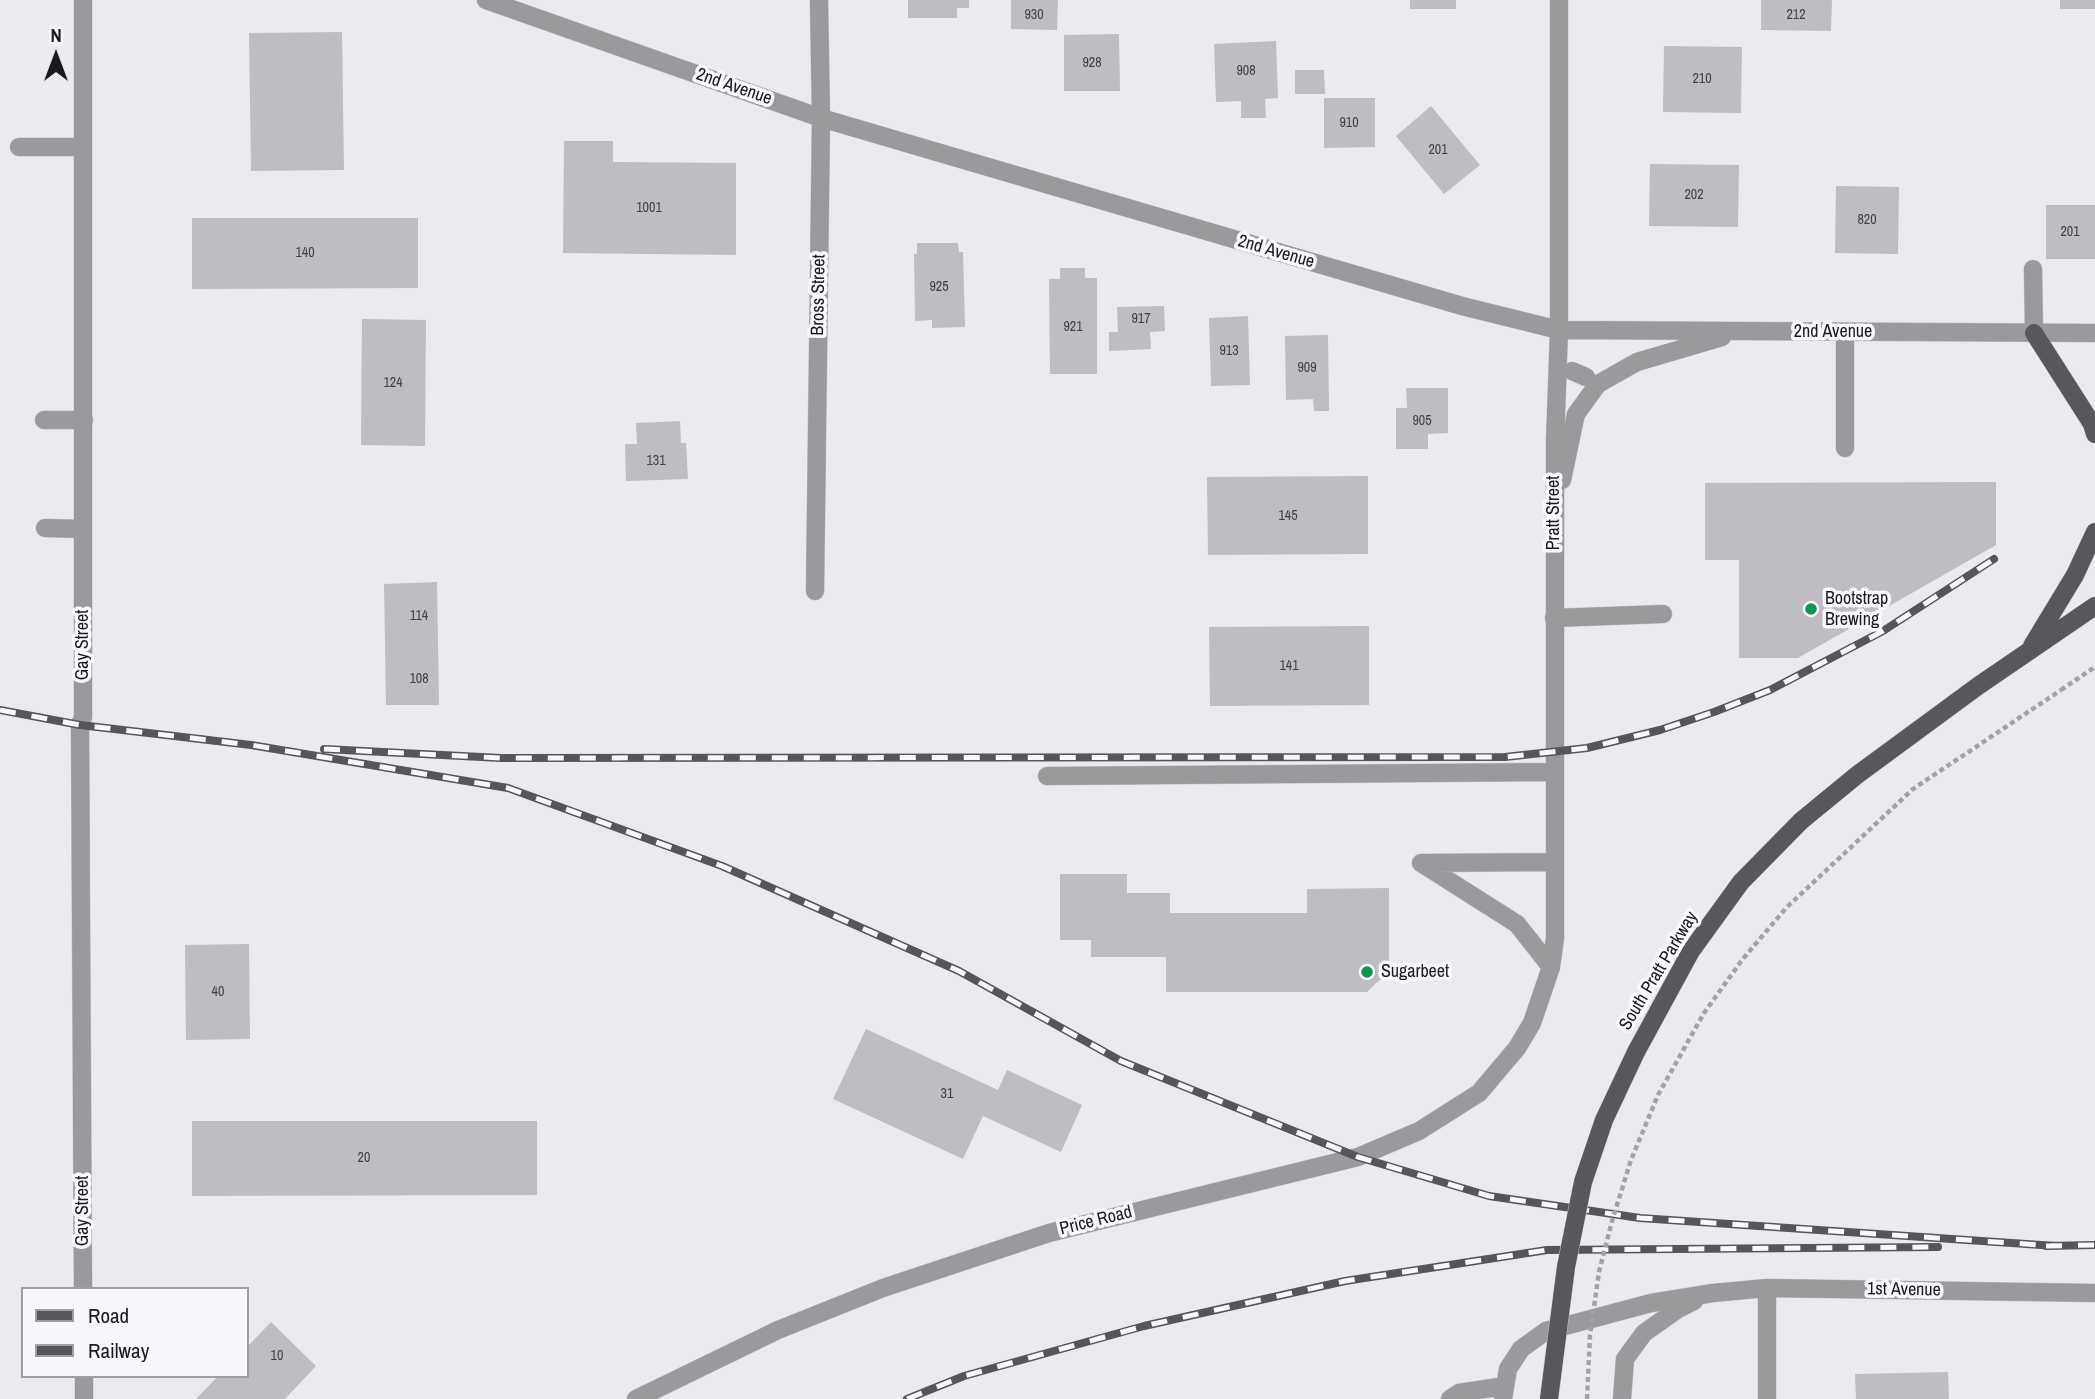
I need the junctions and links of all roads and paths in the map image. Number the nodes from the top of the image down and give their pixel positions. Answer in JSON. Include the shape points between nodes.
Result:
{"nodes":[{"id":1,"x":83,"y":0,"type":"edge"},
{"id":2,"x":486,"y":0,"type":"edge"},
{"id":3,"x":819,"y":0,"type":"edge"},
{"id":4,"x":1559,"y":0,"type":"edge"},
{"id":5,"x":821,"y":118,"type":"junction"},
{"id":6,"x":19,"y":147,"type":"dead end"},
{"id":7,"x":83,"y":147,"type":"junction"},
{"id":8,"x":2033,"y":269,"type":"dead end"},
{"id":9,"x":1559,"y":330,"type":"junction"},
{"id":10,"x":1740,"y":331,"type":"junction"},
{"id":11,"x":1844,"y":332,"type":"junction"},
{"id":12,"x":2034,"y":333,"type":"junction"},
{"id":13,"x":2095,"y":333,"type":"edge"},
{"id":14,"x":44,"y":420,"type":"dead end"},
{"id":15,"x":84,"y":420,"type":"junction"},
{"id":16,"x":2095,"y":434,"type":"edge"},
{"id":17,"x":1845,"y":448,"type":"dead end"},
{"id":18,"x":1555,"y":510,"type":"junction"},
{"id":19,"x":45,"y":528,"type":"dead end"},
{"id":20,"x":83,"y":529,"type":"junction"},
{"id":21,"x":2095,"y":532,"type":"edge"},
{"id":22,"x":815,"y":591,"type":"dead end"},
{"id":23,"x":2095,"y":606,"type":"edge"},
{"id":24,"x":1663,"y":614,"type":"dead end"},
{"id":25,"x":1554,"y":618,"type":"junction"},
{"id":26,"x":2029,"y":652,"type":"junction"},
{"id":27,"x":2095,"y":667,"type":"edge"},
{"id":28,"x":1554,"y":772,"type":"junction"},
{"id":29,"x":1047,"y":776,"type":"dead end"},
{"id":30,"x":1554,"y":862,"type":"junction"},
{"id":31,"x":1551,"y":967,"type":"junction"},
{"id":32,"x":1532,"y":1023,"type":"joint"},
{"id":33,"x":83,"y":1287,"type":"edge"},
{"id":34,"x":1768,"y":1288,"type":"junction"},
{"id":35,"x":1713,"y":1293,"type":"junction"},
{"id":36,"x":2095,"y":1293,"type":"edge"},
{"id":37,"x":84,"y":1378,"type":"edge"},
{"id":38,"x":1504,"y":1392,"type":"edge"},
{"id":39,"x":84,"y":1399,"type":"edge"},
{"id":40,"x":635,"y":1399,"type":"edge"},
{"id":41,"x":1450,"y":1399,"type":"edge"},
{"id":42,"x":1549,"y":1399,"type":"edge"},
{"id":43,"x":1587,"y":1399,"type":"edge"},
{"id":44,"x":1622,"y":1399,"type":"edge"},
{"id":45,"x":1767,"y":1399,"type":"edge"}],
"edges":[{"from":1,"to":7,"type":"street","name":"Gay Street"},
{"from":2,"to":5,"type":"street","name":"2nd Avenue"},
{"from":3,"to":5,"type":"street","name":"Bross Street"},
{"from":4,"to":9,"type":"street","name":"Pratt Street"},
{"from":5,"to":9,"type":"street","name":"2nd Avenue","via":[[1448,302]]},
{"from":5,"to":22,"type":"street","name":"Bross Street"},
{"from":6,"to":7,"type":"street"},
{"from":7,"to":15,"type":"street","name":"Gay Street"},
{"from":8,"to":12,"type":"street"},
{"from":9,"to":10,"type":"street","name":"2nd Avenue"},
{"from":9,"to":18,"type":"street","name":"Pratt Street"},
{"from":10,"to":11,"type":"street","name":"2nd Avenue"},
{"from":10,"to":18,"type":"street","via":[[1637,362],[1598,384],[1576,414]]},
{"from":11,"to":12,"type":"street","name":"2nd Avenue"},
{"from":11,"to":17,"type":"street"},
{"from":12,"to":13,"type":"street","name":"2nd Avenue"},
{"from":12,"to":16,"type":"main road"},
{"from":14,"to":15,"type":"street"},
{"from":15,"to":20,"type":"street","name":"Gay Street"},
{"from":18,"to":25,"type":"street","name":"Pratt Street"},
{"from":19,"to":20,"type":"street"},
{"from":20,"to":33,"type":"street","name":"Gay Street"},
{"from":21,"to":26,"type":"main road"},
{"from":23,"to":26,"type":"main road","name":"South Pratt Parkway"},
{"from":24,"to":25,"type":"street"},
{"from":25,"to":28,"type":"street","name":"Pratt Street"},
{"from":26,"to":42,"type":"main road","name":"South Pratt Parkway","bridge":true,"via":[[1857,775],[1801,821],[1741,882],[1691,951],[1604,1120],[1583,1182],[1566,1267]]},
{"from":27,"to":43,"type":"path","bridge":true,"via":[[1913,789],[1786,908],[1704,1013],[1658,1095],[1612,1221],[1590,1335]]},
{"from":28,"to":29,"type":"street"},
{"from":28,"to":30,"type":"street","name":"Pratt Street"},
{"from":30,"to":31,"type":"street","name":"Pratt Street"},
{"from":30,"to":31,"type":"street","via":[[1421,863],[1517,924]]},
{"from":31,"to":32,"type":"street","name":"Pratt Street"},
{"from":32,"to":40,"type":"street","name":"Price Road","via":[[1479,1093],[1419,1131],[1358,1157],[1049,1233],[883,1288],[778,1330]]},
{"from":34,"to":35,"type":"street","name":"1st Avenue"},
{"from":34,"to":36,"type":"street","name":"1st Avenue"},
{"from":34,"to":45,"type":"street"},
{"from":35,"to":38,"type":"street","name":"1st Avenue","via":[[1651,1303],[1546,1331],[1521,1349],[1508,1369]]},
{"from":35,"to":44,"type":"street","name":"1st Avenue","via":[[1678,1308],[1644,1332],[1625,1359]]},
{"from":37,"to":39,"type":"street"},
{"from":38,"to":41,"type":"street","via":[[1459,1393]]}]}
